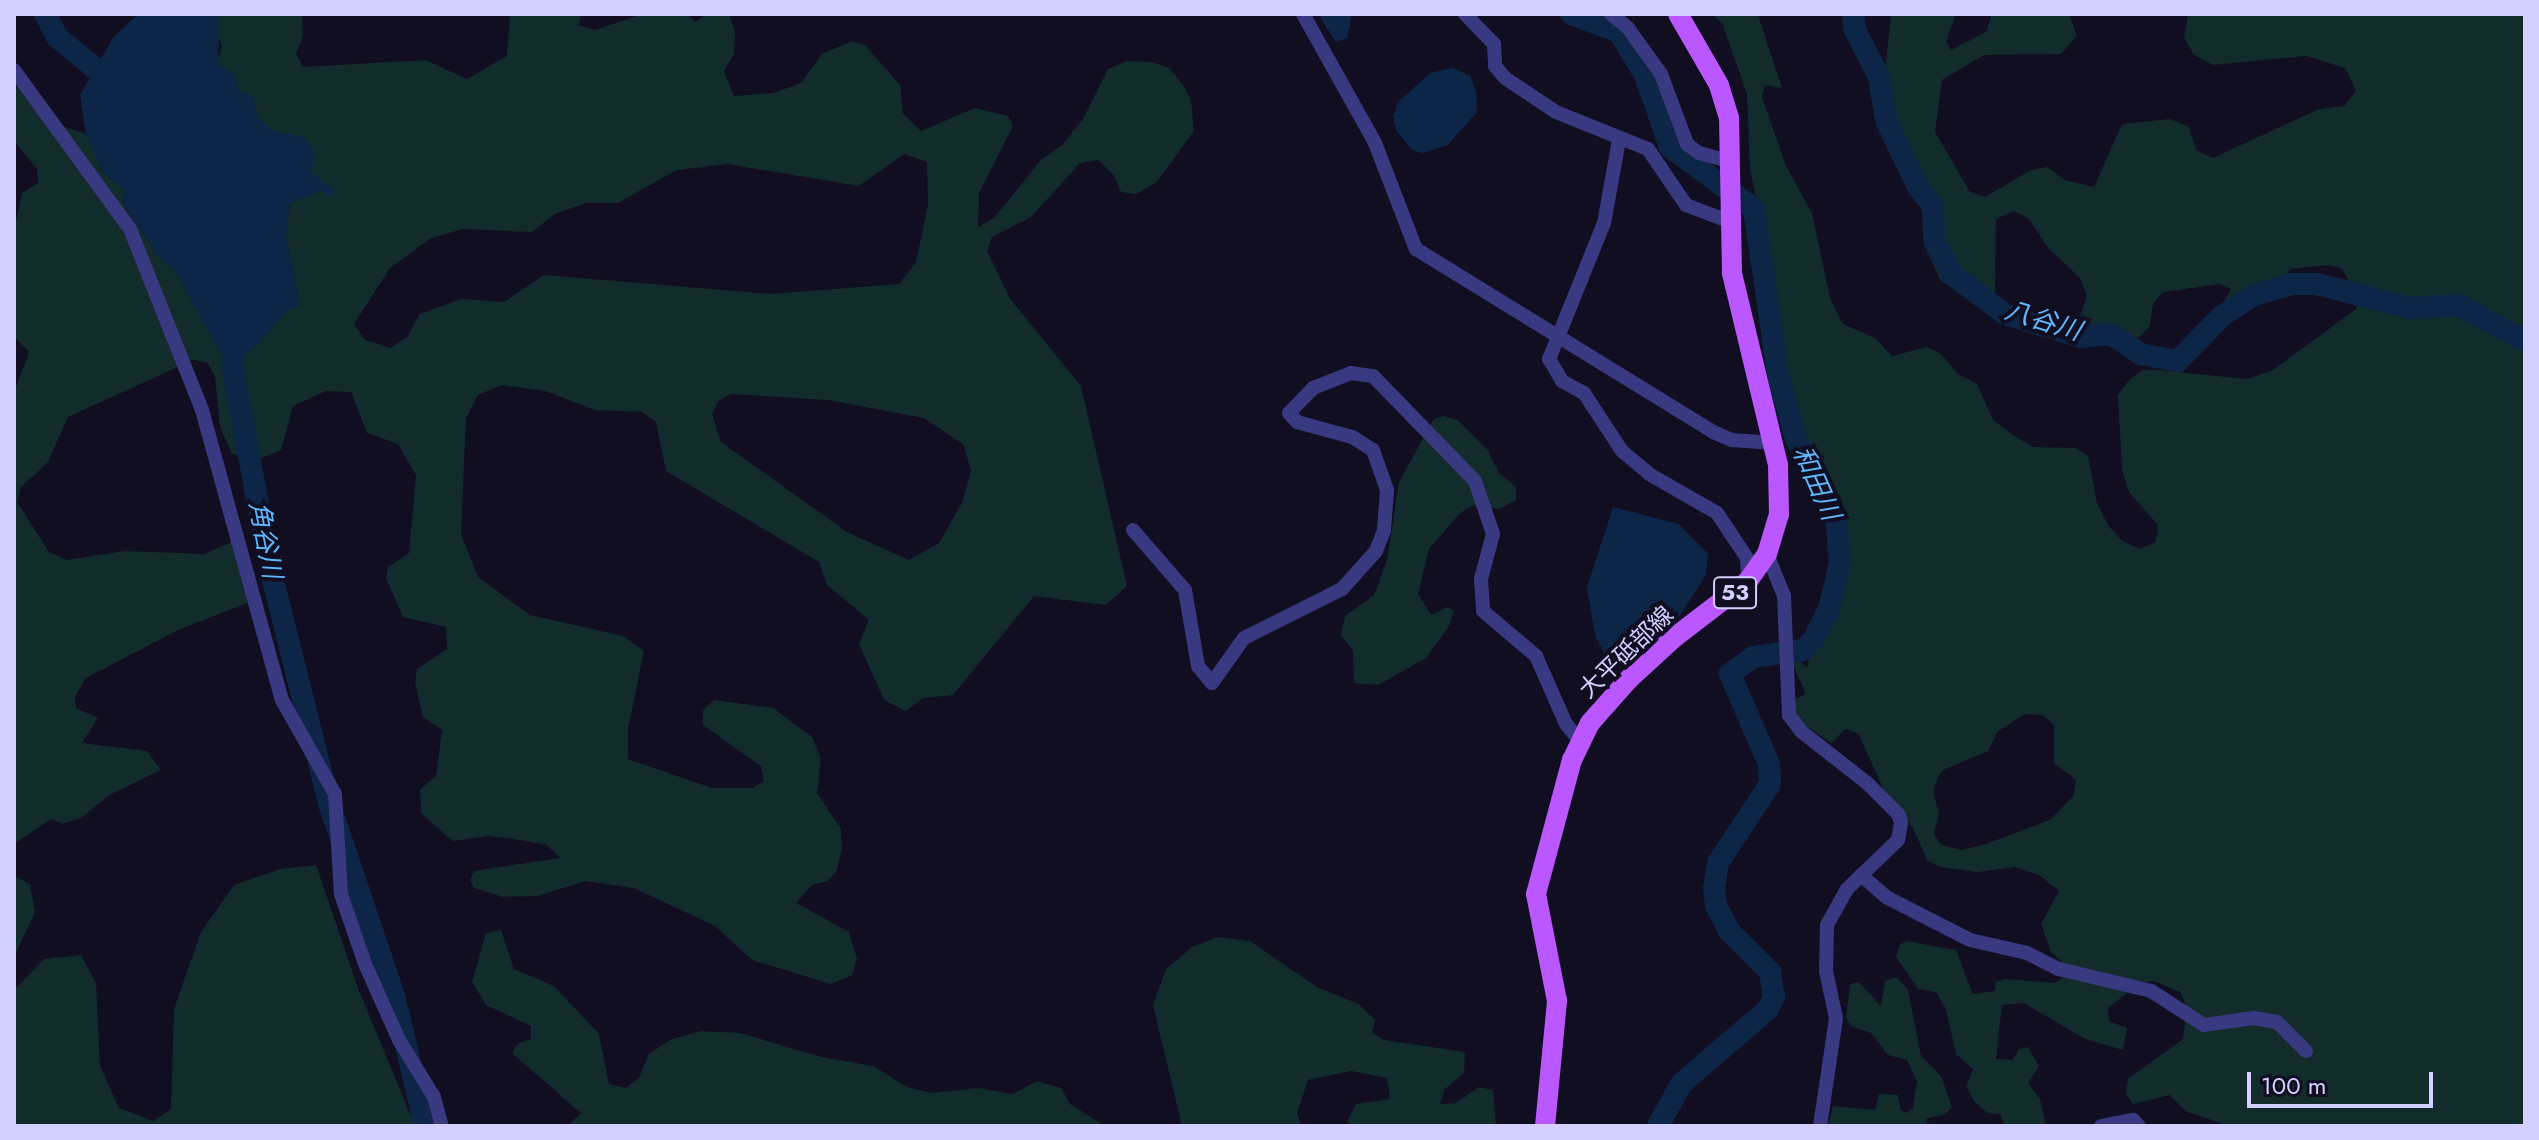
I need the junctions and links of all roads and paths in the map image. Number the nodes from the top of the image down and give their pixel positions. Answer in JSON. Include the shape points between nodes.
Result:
{"nodes":[{"id":1,"x":1303,"y":14,"type":"edge"},
{"id":2,"x":1465,"y":14,"type":"edge"},
{"id":3,"x":1611,"y":14,"type":"edge"},
{"id":4,"x":1678,"y":14,"type":"edge"},
{"id":5,"x":14,"y":70,"type":"edge"},
{"id":6,"x":1619,"y":140,"type":"junction"},
{"id":7,"x":1729,"y":161,"type":"junction"},
{"id":8,"x":1728,"y":221,"type":"junction"},
{"id":9,"x":1556,"y":334,"type":"junction"},
{"id":10,"x":1774,"y":443,"type":"junction"},
{"id":11,"x":1133,"y":530,"type":"dead end"},
{"id":12,"x":1767,"y":554,"type":"junction"},
{"id":13,"x":1748,"y":581,"type":"junction"},
{"id":14,"x":1580,"y":741,"type":"junction"},
{"id":15,"x":1861,"y":875,"type":"junction"},
{"id":16,"x":2306,"y":1051,"type":"dead end"},
{"id":17,"x":442,"y":1126,"type":"edge"},
{"id":18,"x":1545,"y":1126,"type":"edge"},
{"id":19,"x":1820,"y":1126,"type":"edge"},
{"id":20,"x":2101,"y":1126,"type":"edge"},
{"id":21,"x":2139,"y":1126,"type":"edge"}],
"edges":[{"from":1,"to":9,"type":"street","via":[[1375,143],[1416,249]]},
{"from":2,"to":6,"type":"street","via":[[1494,44],[1495,66],[1505,78],[1556,112]]},
{"from":3,"to":7,"type":"street","via":[[1628,28],[1661,74],[1687,144]]},
{"from":4,"to":7,"type":"main road","name":"大平砥部線","number":"53","via":[[1725,100]]},
{"from":5,"to":17,"type":"street","via":[[130,229],[202,410],[282,700],[335,794],[341,894],[365,964],[399,1040],[434,1097]]},
{"from":6,"to":8,"type":"street","via":[[1648,149],[1686,205]]},
{"from":6,"to":9,"type":"street","via":[[1604,223]]},
{"from":7,"to":8,"type":"main road","name":"大平砥部線","number":"53"},
{"from":8,"to":10,"type":"main road","name":"大平砥部線","number":"53","via":[[1736,299]]},
{"from":9,"to":10,"type":"street","via":[[1713,432],[1732,440]]},
{"from":9,"to":13,"type":"street","via":[[1549,359],[1562,381],[1584,393],[1622,451],[1649,474],[1717,513],[1747,558]]},
{"from":10,"to":12,"type":"main road","name":"大平砥部線","number":"53","via":[[1779,514]]},
{"from":11,"to":14,"type":"street","via":[[1185,590],[1198,666],[1212,683],[1244,638],[1342,589],[1376,551],[1384,530],[1387,490],[1373,450],[1352,437],[1297,422],[1289,413],[1313,388],[1351,373],[1373,376],[1475,481],[1493,534],[1481,579],[1483,611],[1536,656],[1566,724]]},
{"from":12,"to":13,"type":"main road","name":"大平砥部線","number":"53"},
{"from":12,"to":15,"type":"street","via":[[1784,596],[1789,715],[1899,815],[1898,840]]},
{"from":13,"to":14,"type":"main road","name":"大平砥部線","number":"53","via":[[1629,679]]},
{"from":14,"to":18,"type":"main road","name":"大平砥部線","number":"53","via":[[1536,894],[1557,1001]]},
{"from":15,"to":16,"type":"street","via":[[1886,897],[1970,940],[2151,991],[2204,1025],[2254,1018],[2277,1022]]},
{"from":15,"to":19,"type":"street","via":[[1833,907],[1827,925],[1826,971],[1836,1018]]},
{"from":20,"to":21,"type":"street","via":[[2133,1120]]}]}
